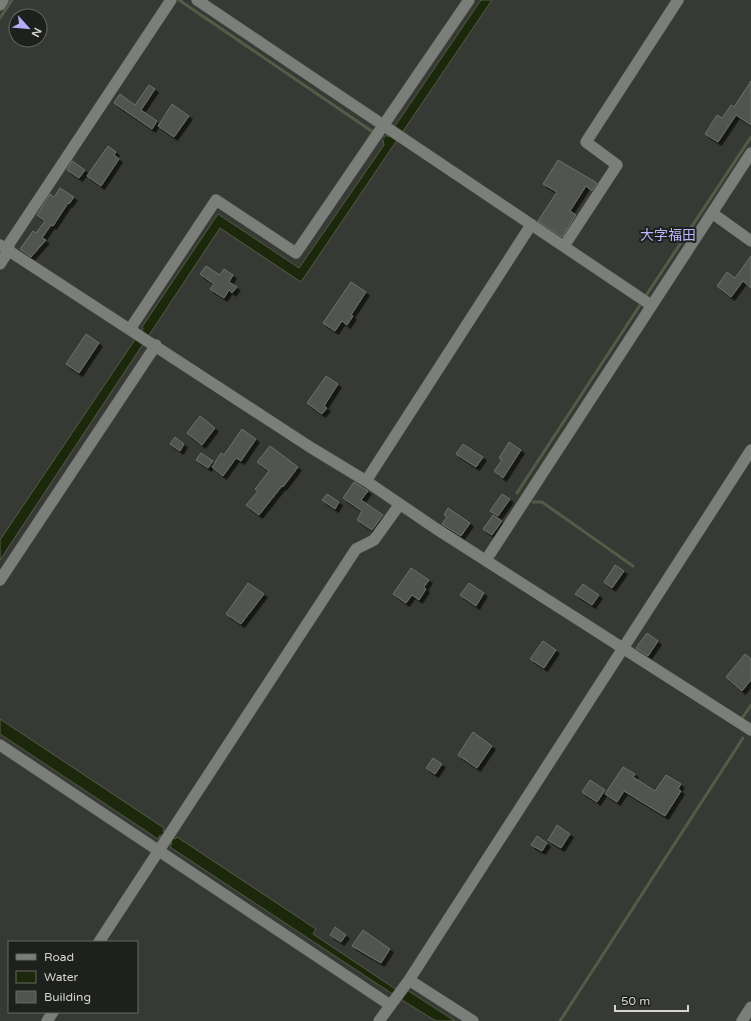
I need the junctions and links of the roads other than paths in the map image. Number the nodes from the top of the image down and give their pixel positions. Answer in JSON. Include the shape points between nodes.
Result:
{"nodes":[{"id":1,"x":3,"y":0,"type":"edge"},
{"id":2,"x":171,"y":0,"type":"edge"},
{"id":3,"x":197,"y":0,"type":"edge"},
{"id":4,"x":468,"y":0,"type":"edge"},
{"id":5,"x":678,"y":0,"type":"edge"},
{"id":6,"x":0,"y":5,"type":"edge"},
{"id":7,"x":382,"y":131,"type":"junction"},
{"id":8,"x":751,"y":153,"type":"edge"},
{"id":9,"x":712,"y":213,"type":"junction"},
{"id":10,"x":531,"y":225,"type":"junction"},
{"id":11,"x":751,"y":241,"type":"edge"},
{"id":12,"x":564,"y":246,"type":"junction"},
{"id":13,"x":4,"y":247,"type":"edge"},
{"id":14,"x":0,"y":264,"type":"edge"},
{"id":15,"x":646,"y":302,"type":"junction"},
{"id":16,"x":134,"y":331,"type":"junction"},
{"id":17,"x":152,"y":343,"type":"junction"},
{"id":18,"x":751,"y":450,"type":"edge"},
{"id":19,"x":366,"y":481,"type":"junction"},
{"id":20,"x":400,"y":504,"type":"junction"},
{"id":21,"x":486,"y":560,"type":"junction"},
{"id":22,"x":0,"y":580,"type":"edge"},
{"id":23,"x":622,"y":648,"type":"junction"},
{"id":24,"x":751,"y":730,"type":"edge"},
{"id":25,"x":0,"y":745,"type":"edge"},
{"id":26,"x":165,"y":842,"type":"junction"},
{"id":27,"x":100,"y":941,"type":"edge"},
{"id":28,"x":399,"y":992,"type":"junction"},
{"id":29,"x":751,"y":1006,"type":"edge"},
{"id":30,"x":379,"y":1021,"type":"edge"},
{"id":31,"x":473,"y":1021,"type":"edge"},
{"id":32,"x":742,"y":1021,"type":"edge"}],
"edges":[{"from":1,"to":6,"type":"street"},
{"from":2,"to":13,"type":"street","via":[[9,244]]},
{"from":3,"to":7,"type":"street"},
{"from":4,"to":7,"type":"street"},
{"from":5,"to":12,"type":"street","via":[[586,142],[617,165]]},
{"from":7,"to":10,"type":"street","via":[[404,138]]},
{"from":7,"to":16,"type":"street","via":[[296,253],[216,200]]},
{"from":8,"to":9,"type":"street"},
{"from":9,"to":11,"type":"street"},
{"from":9,"to":15,"type":"street"},
{"from":10,"to":12,"type":"street"},
{"from":10,"to":19,"type":"street"},
{"from":12,"to":15,"type":"street"},
{"from":13,"to":14,"type":"street"},
{"from":13,"to":16,"type":"street"},
{"from":15,"to":21,"type":"street"},
{"from":16,"to":17,"type":"street"},
{"from":17,"to":19,"type":"street"},
{"from":17,"to":22,"type":"street"},
{"from":18,"to":23,"type":"street"},
{"from":19,"to":20,"type":"street"},
{"from":20,"to":21,"type":"street"},
{"from":20,"to":26,"type":"street","via":[[374,540],[356,549]]},
{"from":21,"to":23,"type":"street"},
{"from":23,"to":24,"type":"street"},
{"from":23,"to":28,"type":"street"},
{"from":25,"to":26,"type":"street"},
{"from":26,"to":27,"type":"street"},
{"from":26,"to":28,"type":"street"},
{"from":28,"to":30,"type":"street"},
{"from":28,"to":31,"type":"street"},
{"from":29,"to":32,"type":"street"}]}
